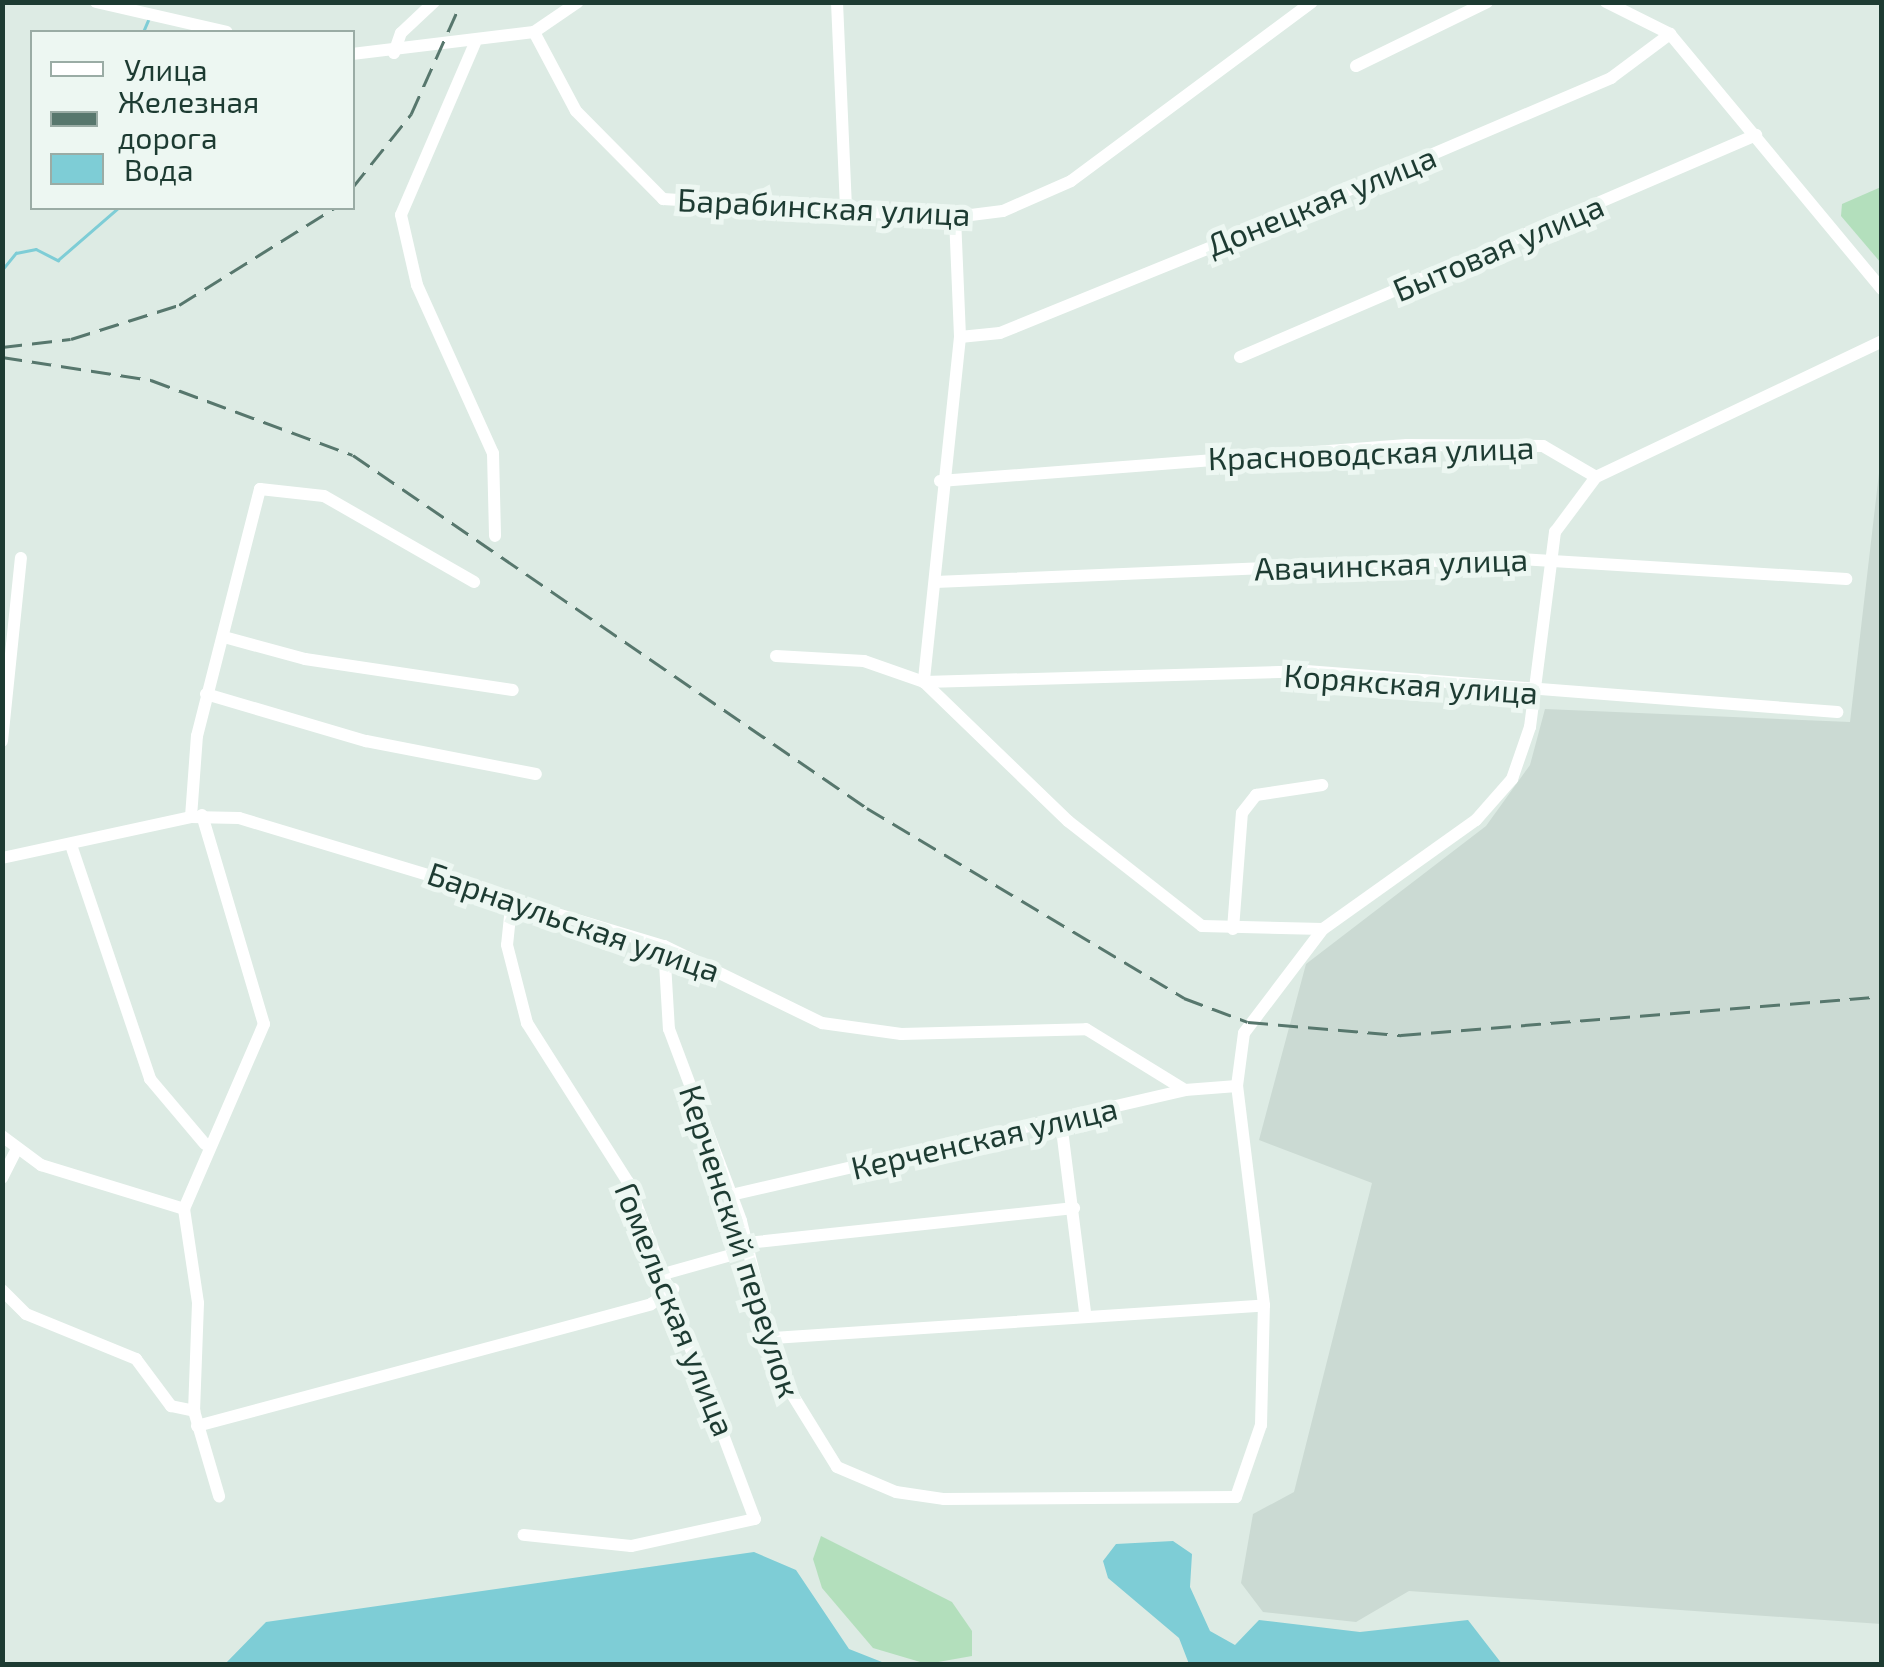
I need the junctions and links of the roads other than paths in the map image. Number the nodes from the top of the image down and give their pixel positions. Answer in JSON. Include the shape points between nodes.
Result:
{"nodes":[{"id":1,"x":96,"y":2,"type":"edge"},
{"id":2,"x":434,"y":2,"type":"edge"},
{"id":3,"x":578,"y":2,"type":"edge"},
{"id":4,"x":837,"y":2,"type":"edge"},
{"id":5,"x":1312,"y":2,"type":"edge"},
{"id":6,"x":1488,"y":2,"type":"edge"},
{"id":7,"x":1606,"y":2,"type":"edge"},
{"id":8,"x":216,"y":30,"type":"edge"},
{"id":9,"x":534,"y":32,"type":"junction"},
{"id":10,"x":1670,"y":34,"type":"junction"},
{"id":11,"x":476,"y":43,"type":"junction"},
{"id":12,"x":394,"y":53,"type":"junction"},
{"id":13,"x":355,"y":54,"type":"edge"},
{"id":14,"x":1356,"y":66,"type":"dead end"},
{"id":15,"x":1756,"y":135,"type":"junction"},
{"id":16,"x":846,"y":207,"type":"junction"},
{"id":17,"x":954,"y":217,"type":"junction"},
{"id":18,"x":1882,"y":289,"type":"edge"},
{"id":19,"x":960,"y":337,"type":"junction"},
{"id":20,"x":1882,"y":340,"type":"edge"},
{"id":21,"x":1240,"y":357,"type":"dead end"},
{"id":22,"x":1596,"y":478,"type":"junction"},
{"id":23,"x":940,"y":481,"type":"junction"},
{"id":24,"x":495,"y":536,"type":"dead end"},
{"id":25,"x":21,"y":558,"type":"dead end"},
{"id":26,"x":1550,"y":559,"type":"junction"},
{"id":27,"x":1846,"y":579,"type":"dead end"},
{"id":28,"x":474,"y":582,"type":"dead end"},
{"id":29,"x":935,"y":582,"type":"junction"},
{"id":30,"x":224,"y":637,"type":"junction"},
{"id":31,"x":776,"y":656,"type":"dead end"},
{"id":32,"x":924,"y":682,"type":"junction"},
{"id":33,"x":513,"y":690,"type":"dead end"},
{"id":34,"x":1536,"y":692,"type":"junction"},
{"id":35,"x":206,"y":694,"type":"junction"},
{"id":36,"x":1837,"y":712,"type":"dead end"},
{"id":37,"x":2,"y":741,"type":"edge"},
{"id":38,"x":536,"y":774,"type":"dead end"},
{"id":39,"x":1322,"y":786,"type":"dead end"},
{"id":40,"x":197,"y":816,"type":"junction"},
{"id":41,"x":71,"y":845,"type":"junction"},
{"id":42,"x":2,"y":858,"type":"edge"},
{"id":43,"x":512,"y":897,"type":"junction"},
{"id":44,"x":1233,"y":929,"type":"junction"},
{"id":45,"x":1323,"y":929,"type":"junction"},
{"id":46,"x":664,"y":946,"type":"junction"},
{"id":47,"x":1237,"y":1086,"type":"junction"},
{"id":48,"x":1185,"y":1090,"type":"junction"},
{"id":49,"x":1061,"y":1122,"type":"junction"},
{"id":50,"x":2,"y":1136,"type":"edge"},
{"id":51,"x":205,"y":1144,"type":"junction"},
{"id":52,"x":16,"y":1150,"type":"junction"},
{"id":53,"x":2,"y":1178,"type":"edge"},
{"id":54,"x":732,"y":1196,"type":"junction"},
{"id":55,"x":1074,"y":1208,"type":"junction"},
{"id":56,"x":184,"y":1209,"type":"junction"},
{"id":57,"x":748,"y":1246,"type":"junction"},
{"id":58,"x":667,"y":1273,"type":"junction"},
{"id":59,"x":674,"y":1288,"type":"junction"},
{"id":60,"x":2,"y":1290,"type":"edge"},
{"id":61,"x":1264,"y":1305,"type":"junction"},
{"id":62,"x":1084,"y":1312,"type":"junction"},
{"id":63,"x":773,"y":1338,"type":"junction"},
{"id":64,"x":194,"y":1411,"type":"junction"},
{"id":65,"x":197,"y":1426,"type":"junction"},
{"id":66,"x":220,"y":1496,"type":"dead end"},
{"id":67,"x":524,"y":1535,"type":"dead end"}],
"edges":[{"from":1,"to":8,"type":"street"},
{"from":2,"to":12,"type":"street","via":[[400,33]]},
{"from":3,"to":9,"type":"street"},
{"from":4,"to":16,"type":"street"},
{"from":5,"to":17,"type":"street","name":"Барабинская улица","via":[[1070,181],[1013,208]]},
{"from":6,"to":14,"type":"street"},
{"from":7,"to":10,"type":"street"},
{"from":9,"to":11,"type":"street"},
{"from":9,"to":16,"type":"street","name":"Барабинская улица","via":[[576,112],[663,199]]},
{"from":10,"to":15,"type":"street"},
{"from":10,"to":19,"type":"street","name":"Донецкая улица","via":[[1611,78],[1283,218],[1000,333]]},
{"from":11,"to":12,"type":"street"},
{"from":11,"to":24,"type":"street","via":[[401,214],[417,284],[493,453]]},
{"from":12,"to":13,"type":"street"},
{"from":15,"to":18,"type":"street"},
{"from":15,"to":21,"type":"street","name":"Бытовая улица"},
{"from":16,"to":17,"type":"street","name":"Барабинская улица"},
{"from":17,"to":19,"type":"street"},
{"from":19,"to":23,"type":"street"},
{"from":20,"to":22,"type":"street"},
{"from":22,"to":23,"type":"street","name":"Красноводская улица","via":[[1543,446],[1407,445]]},
{"from":22,"to":26,"type":"street","via":[[1566,506]]},
{"from":23,"to":29,"type":"street"},
{"from":25,"to":37,"type":"street"},
{"from":26,"to":27,"type":"street","name":"Авачинская улица"},
{"from":26,"to":29,"type":"street","name":"Авачинская улица"},
{"from":26,"to":34,"type":"street"},
{"from":28,"to":30,"type":"street","via":[[324,496],[273,485],[257,496]]},
{"from":29,"to":32,"type":"street"},
{"from":30,"to":33,"type":"street"},
{"from":30,"to":35,"type":"street"},
{"from":31,"to":32,"type":"street","via":[[864,661]]},
{"from":32,"to":34,"type":"street","name":"Корякская улица","via":[[1306,671]]},
{"from":32,"to":44,"type":"street","via":[[1118,864],[1202,926]]},
{"from":34,"to":36,"type":"street","name":"Корякская улица"},
{"from":34,"to":45,"type":"street","via":[[1523,755],[1498,799],[1370,903]]},
{"from":35,"to":38,"type":"street","via":[[366,741]]},
{"from":35,"to":40,"type":"street"},
{"from":39,"to":44,"type":"street","via":[[1256,794],[1242,813]]},
{"from":40,"to":41,"type":"street","name":"Барнаульская улица"},
{"from":40,"to":43,"type":"street","name":"Барнаульская улица","via":[[240,818]]},
{"from":40,"to":51,"type":"street","via":[[264,1032]]},
{"from":41,"to":42,"type":"street","name":"Барнаульская улица"},
{"from":41,"to":51,"type":"street","via":[[150,1079]]},
{"from":43,"to":46,"type":"street","name":"Барнаульская улица"},
{"from":43,"to":58,"type":"street","name":"Гомельская улица","via":[[507,945],[527,1024],[628,1182]]},
{"from":44,"to":45,"type":"street"},
{"from":45,"to":47,"type":"street","via":[[1253,1010]]},
{"from":46,"to":48,"type":"street","name":"Барнаульская улица","via":[[833,1026],[901,1034],[1086,1029]]},
{"from":46,"to":54,"type":"street","name":"Керченский переулок","via":[[669,1029]]},
{"from":47,"to":48,"type":"street","name":"Керченская улица"},
{"from":47,"to":61,"type":"street"},
{"from":48,"to":49,"type":"street","name":"Керченская улица"},
{"from":49,"to":54,"type":"street","name":"Керченская улица"},
{"from":49,"to":55,"type":"street"},
{"from":50,"to":52,"type":"street"},
{"from":51,"to":56,"type":"street"},
{"from":52,"to":53,"type":"street"},
{"from":52,"to":56,"type":"street"},
{"from":54,"to":57,"type":"street","name":"Керченский переулок"},
{"from":55,"to":57,"type":"street"},
{"from":55,"to":62,"type":"street"},
{"from":56,"to":64,"type":"street","via":[[199,1327]]},
{"from":57,"to":58,"type":"street"},
{"from":57,"to":63,"type":"street","name":"Керченский переулок"},
{"from":58,"to":59,"type":"street","name":"Гомельская улица"},
{"from":59,"to":65,"type":"street","via":[[651,1304]]},
{"from":59,"to":67,"type":"street","name":"Гомельская улица","via":[[752,1507],[752,1524],[632,1546]]},
{"from":60,"to":64,"type":"street","via":[[26,1314],[136,1359],[171,1406]]},
{"from":61,"to":62,"type":"street"},
{"from":61,"to":63,"type":"street","name":"Керченский переулок","via":[[1261,1425],[1245,1489],[1224,1499],[944,1499],[896,1492],[838,1468],[789,1396]]},
{"from":62,"to":63,"type":"street"},
{"from":64,"to":65,"type":"street"},
{"from":65,"to":66,"type":"street"}]}
